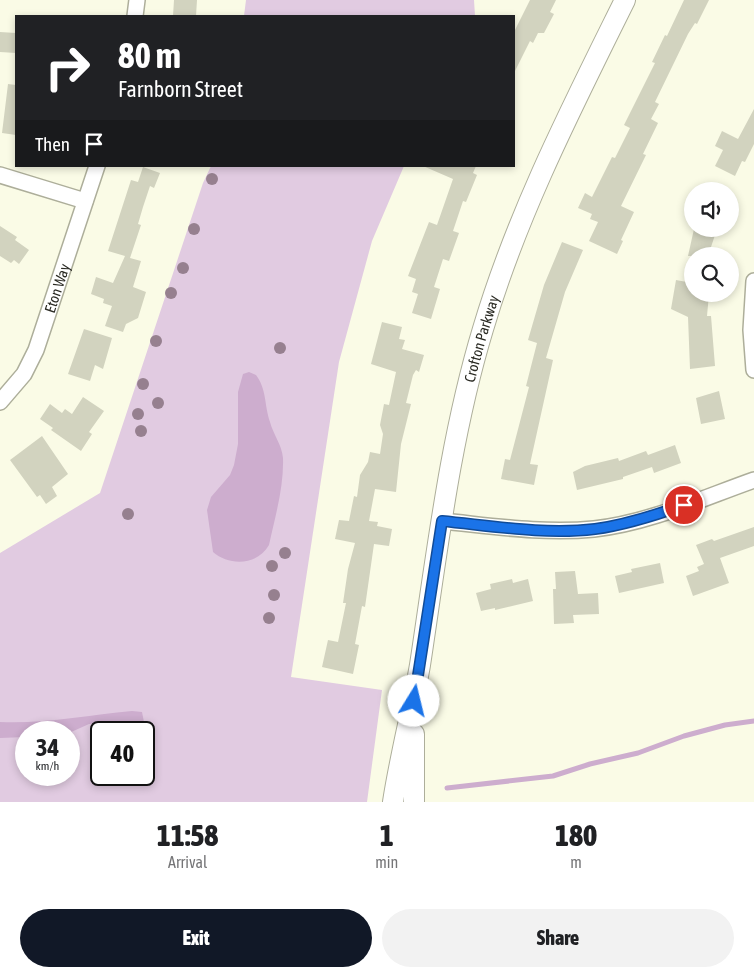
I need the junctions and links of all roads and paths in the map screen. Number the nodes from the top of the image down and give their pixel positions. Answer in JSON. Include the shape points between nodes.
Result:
{"nodes":[{"id":1,"x":137,"y":0,"type":"edge"},
{"id":2,"x":625,"y":0,"type":"edge"},
{"id":3,"x":135,"y":15,"type":"edge"},
{"id":4,"x":96,"y":167,"type":"edge"},
{"id":5,"x":0,"y":175,"type":"edge"},
{"id":6,"x":85,"y":201,"type":"junction"},
{"id":7,"x":754,"y":281,"type":"edge"},
{"id":8,"x":754,"y":370,"type":"edge"},
{"id":9,"x":0,"y":402,"type":"edge"},
{"id":10,"x":754,"y":480,"type":"edge"},
{"id":11,"x":442,"y":521,"type":"junction"},
{"id":12,"x":414,"y":701,"type":"junction"},
{"id":13,"x":392,"y":802,"type":"edge"},
{"id":14,"x":414,"y":802,"type":"edge"}],
"edges":[{"from":1,"to":3,"type":"street"},
{"from":2,"to":11,"type":"street","name":"Crofton Parkway","via":[[536,182],[510,248],[482,330]]},
{"from":4,"to":6,"type":"street","name":"Eton Way"},
{"from":5,"to":6,"type":"street"},
{"from":6,"to":9,"type":"street","name":"Eton Way","via":[[36,350],[24,374]]},
{"from":7,"to":8,"type":"street"},
{"from":10,"to":11,"type":"street","via":[[667,511],[596,529],[530,530]]},
{"from":11,"to":12,"type":"street","name":"Crofton Parkway"},
{"from":12,"to":13,"type":"street","name":"Crofton Parkway"},
{"from":12,"to":14,"type":"street","name":"Crofton Parkway"}]}
